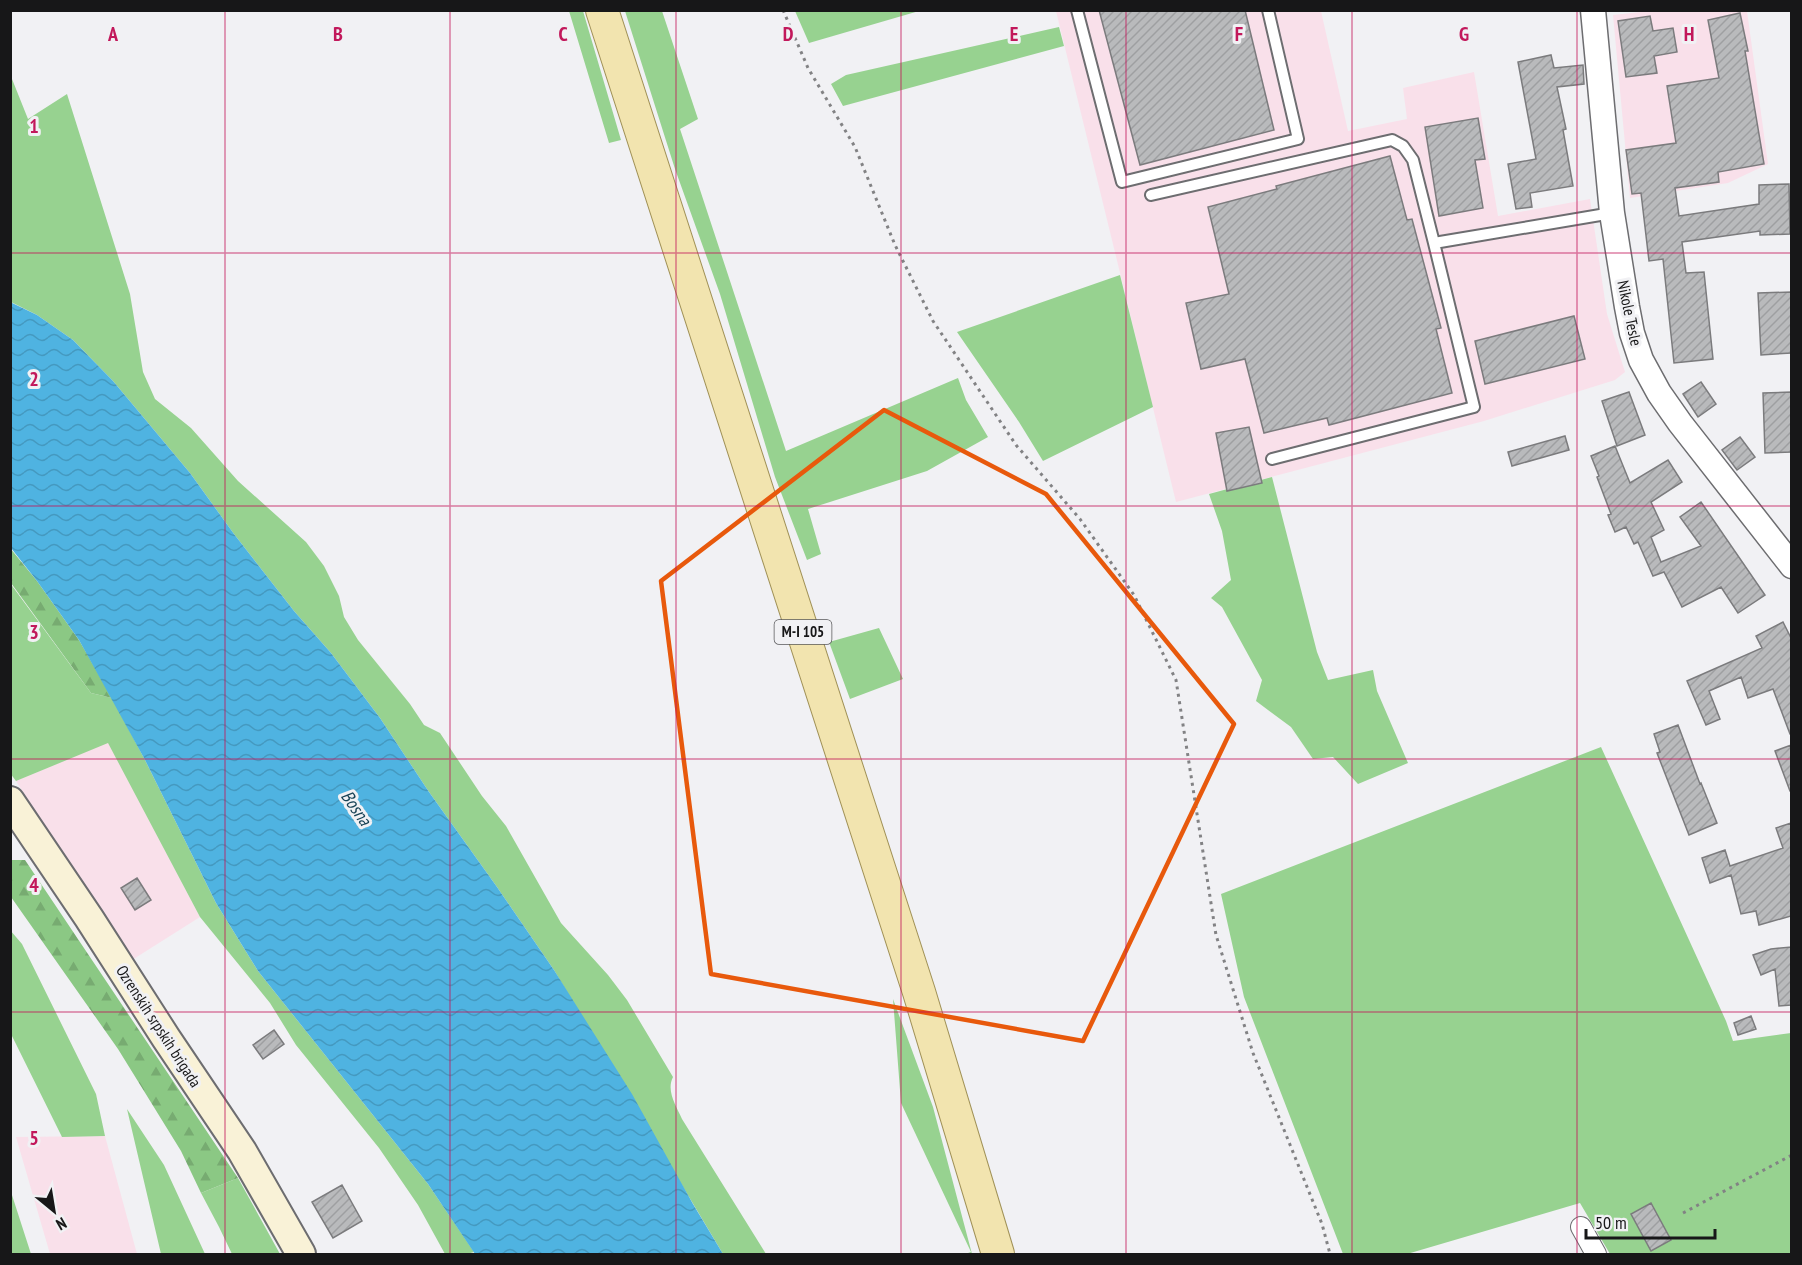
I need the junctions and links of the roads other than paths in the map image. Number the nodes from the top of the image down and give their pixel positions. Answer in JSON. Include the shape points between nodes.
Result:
{"nodes":[{"id":1,"x":602,"y":10,"type":"edge"},
{"id":2,"x":1077,"y":10,"type":"edge"},
{"id":3,"x":1268,"y":10,"type":"edge"},
{"id":4,"x":1593,"y":10,"type":"edge"},
{"id":5,"x":1151,"y":195,"type":"dead end"},
{"id":6,"x":1612,"y":213,"type":"junction"},
{"id":7,"x":1434,"y":243,"type":"junction"},
{"id":8,"x":1272,"y":459,"type":"dead end"},
{"id":9,"x":1791,"y":566,"type":"edge"},
{"id":10,"x":10,"y":801,"type":"edge"},
{"id":11,"x":1581,"y":1227,"type":"dead end"},
{"id":12,"x":301,"y":1254,"type":"edge"},
{"id":13,"x":998,"y":1254,"type":"edge"},
{"id":14,"x":1596,"y":1254,"type":"edge"}],
"edges":[{"from":1,"to":13,"type":"main road","number":"M-I 105","via":[[920,992]]},
{"from":2,"to":3,"type":"lane","via":[[1122,182],[1298,139]]},
{"from":4,"to":6,"type":"street","name":"Nikole Tesle"},
{"from":5,"to":7,"type":"lane","via":[[1392,140],[1403,146],[1413,160]]},
{"from":6,"to":7,"type":"lane"},
{"from":6,"to":9,"type":"street","name":"Nikole Tesle","via":[[1632,333],[1641,360],[1680,423]]},
{"from":7,"to":8,"type":"lane","via":[[1474,407]]},
{"from":10,"to":12,"type":"main road","name":"Ozrenskih srpskih brigada","via":[[242,1151]]},
{"from":11,"to":14,"type":"street"}]}
